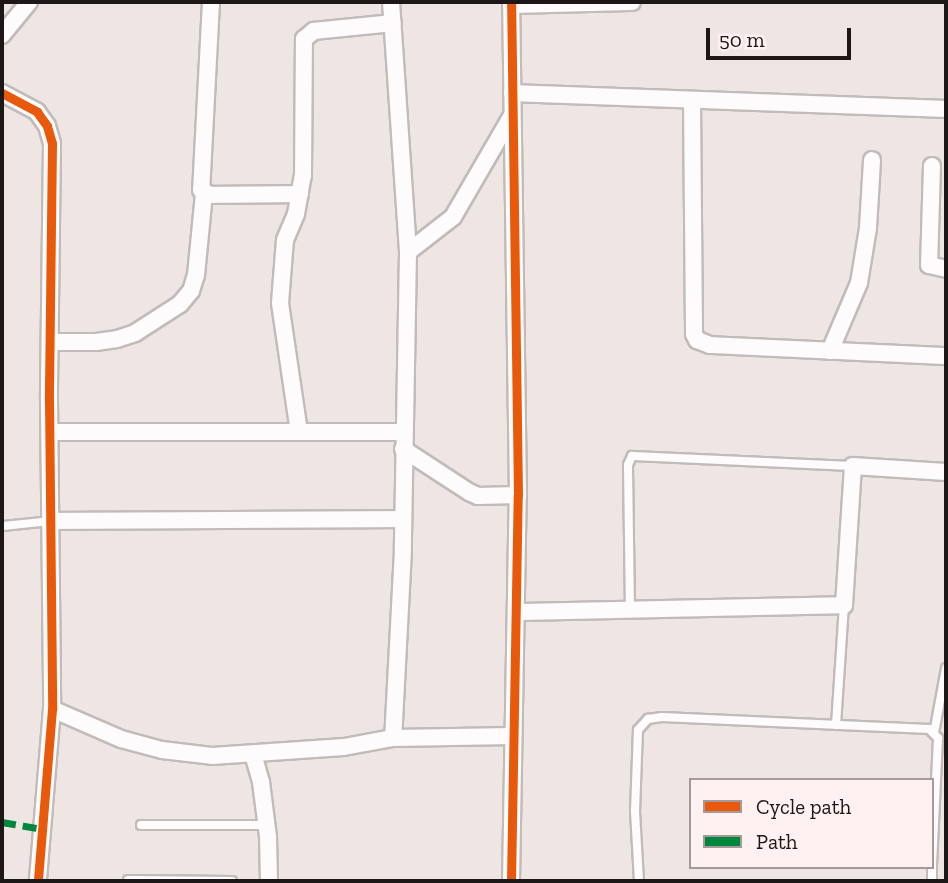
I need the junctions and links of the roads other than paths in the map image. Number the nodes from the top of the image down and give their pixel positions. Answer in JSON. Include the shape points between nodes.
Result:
{"nodes":[{"id":1,"x":29,"y":2,"type":"edge"},
{"id":2,"x":211,"y":2,"type":"edge"},
{"id":3,"x":391,"y":2,"type":"edge"},
{"id":4,"x":632,"y":2,"type":"edge"},
{"id":5,"x":511,"y":3,"type":"edge"},
{"id":6,"x":393,"y":23,"type":"junction"},
{"id":7,"x":2,"y":35,"type":"edge"},
{"id":8,"x":2,"y":93,"type":"edge"},
{"id":9,"x":512,"y":93,"type":"junction"},
{"id":10,"x":692,"y":102,"type":"junction"},
{"id":11,"x":946,"y":109,"type":"edge"},
{"id":12,"x":513,"y":115,"type":"junction"},
{"id":13,"x":872,"y":160,"type":"dead end"},
{"id":14,"x":932,"y":166,"type":"dead end"},
{"id":15,"x":204,"y":194,"type":"junction"},
{"id":16,"x":300,"y":194,"type":"junction"},
{"id":17,"x":408,"y":252,"type":"junction"},
{"id":18,"x":946,"y":269,"type":"edge"},
{"id":19,"x":50,"y":342,"type":"junction"},
{"id":20,"x":830,"y":351,"type":"junction"},
{"id":21,"x":946,"y":356,"type":"edge"},
{"id":22,"x":50,"y":432,"type":"junction"},
{"id":23,"x":299,"y":432,"type":"junction"},
{"id":24,"x":403,"y":441,"type":"junction"},
{"id":25,"x":853,"y":466,"type":"junction"},
{"id":26,"x":946,"y":472,"type":"edge"},
{"id":27,"x":518,"y":495,"type":"junction"},
{"id":28,"x":403,"y":519,"type":"junction"},
{"id":29,"x":51,"y":521,"type":"junction"},
{"id":30,"x":2,"y":526,"type":"edge"},
{"id":31,"x":844,"y":605,"type":"junction"},
{"id":32,"x":630,"y":610,"type":"junction"},
{"id":33,"x":517,"y":612,"type":"junction"},
{"id":34,"x":946,"y":668,"type":"edge"},
{"id":35,"x":52,"y":709,"type":"junction"},
{"id":36,"x":836,"y":725,"type":"junction"},
{"id":37,"x":934,"y":733,"type":"junction"},
{"id":38,"x":513,"y":736,"type":"junction"},
{"id":39,"x":393,"y":738,"type":"junction"},
{"id":40,"x":253,"y":754,"type":"junction"},
{"id":41,"x":934,"y":824,"type":"edge"},
{"id":42,"x":141,"y":825,"type":"dead end"},
{"id":43,"x":267,"y":825,"type":"junction"},
{"id":44,"x":128,"y":880,"type":"edge"},
{"id":45,"x":38,"y":881,"type":"edge"},
{"id":46,"x":232,"y":881,"type":"edge"},
{"id":47,"x":269,"y":881,"type":"edge"},
{"id":48,"x":511,"y":881,"type":"edge"},
{"id":49,"x":639,"y":881,"type":"edge"}],
"edges":[{"from":1,"to":7,"type":"street"},
{"from":2,"to":15,"type":"street","via":[[200,185]]},
{"from":3,"to":6,"type":"street"},
{"from":4,"to":5,"type":"street"},
{"from":5,"to":9,"type":"street"},
{"from":6,"to":16,"type":"street","via":[[314,31],[304,38]]},
{"from":6,"to":17,"type":"street"},
{"from":8,"to":19,"type":"street","via":[[37,113],[52,143]]},
{"from":9,"to":10,"type":"street"},
{"from":9,"to":12,"type":"street"},
{"from":10,"to":11,"type":"street"},
{"from":10,"to":20,"type":"street","via":[[697,340],[710,345]]},
{"from":12,"to":17,"type":"street","via":[[453,217]]},
{"from":12,"to":27,"type":"street"},
{"from":13,"to":20,"type":"street","via":[[859,283]]},
{"from":14,"to":18,"type":"street","via":[[929,265]]},
{"from":15,"to":16,"type":"street"},
{"from":15,"to":19,"type":"street","via":[[196,275],[180,304],[117,339]]},
{"from":16,"to":23,"type":"street","via":[[285,240],[279,303]]},
{"from":17,"to":24,"type":"street"},
{"from":19,"to":22,"type":"street"},
{"from":20,"to":21,"type":"street"},
{"from":22,"to":23,"type":"street"},
{"from":22,"to":29,"type":"street"},
{"from":23,"to":24,"type":"street"},
{"from":24,"to":27,"type":"street","via":[[469,492]]},
{"from":24,"to":28,"type":"street"},
{"from":25,"to":26,"type":"street"},
{"from":25,"to":31,"type":"street"},
{"from":25,"to":32,"type":"lane","via":[[632,456],[628,465]]},
{"from":27,"to":33,"type":"street"},
{"from":28,"to":29,"type":"street"},
{"from":28,"to":39,"type":"street"},
{"from":29,"to":30,"type":"lane"},
{"from":29,"to":35,"type":"street"},
{"from":31,"to":32,"type":"street"},
{"from":31,"to":36,"type":"lane"},
{"from":32,"to":33,"type":"street"},
{"from":33,"to":38,"type":"street"},
{"from":34,"to":37,"type":"lane"},
{"from":35,"to":40,"type":"street","via":[[121,739],[162,750],[212,756]]},
{"from":35,"to":45,"type":"street"},
{"from":36,"to":37,"type":"lane","via":[[929,729]]},
{"from":36,"to":49,"type":"lane","via":[[662,717],[640,724],[635,811]]},
{"from":37,"to":41,"type":"lane","via":[[938,738]]},
{"from":38,"to":39,"type":"street"},
{"from":38,"to":48,"type":"street"},
{"from":39,"to":40,"type":"street"},
{"from":40,"to":43,"type":"street"},
{"from":42,"to":43,"type":"lane"},
{"from":43,"to":47,"type":"street"},
{"from":44,"to":46,"type":"lane"}]}
